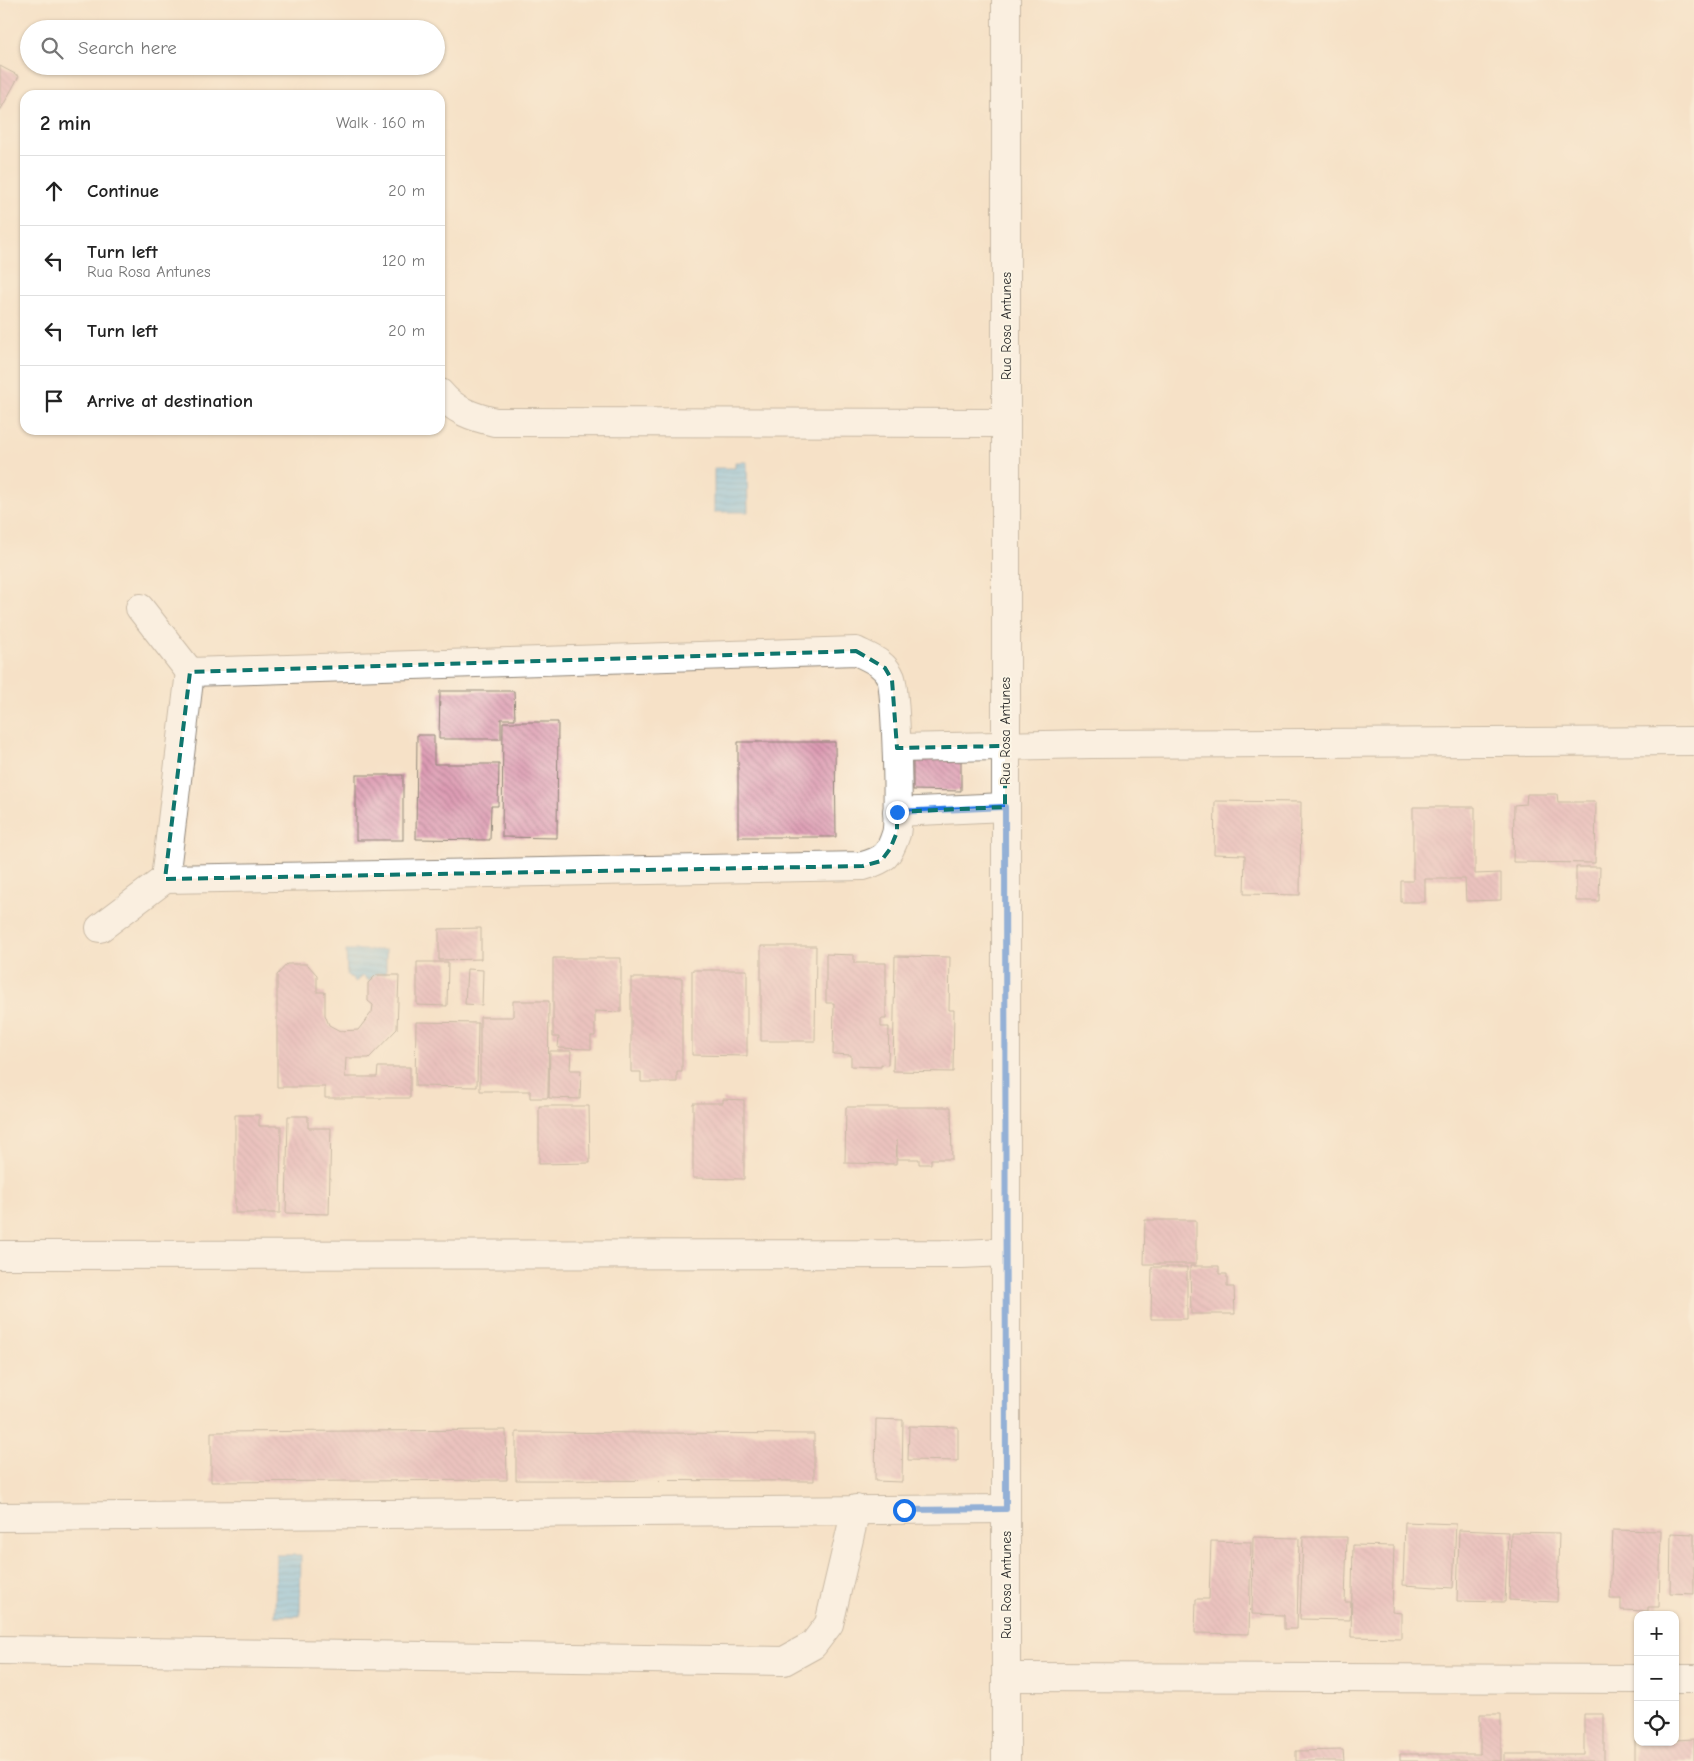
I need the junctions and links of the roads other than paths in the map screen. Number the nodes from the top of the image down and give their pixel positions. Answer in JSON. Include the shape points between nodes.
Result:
{"nodes":[{"id":1,"x":1006,"y":0,"type":"edge"},
{"id":2,"x":445,"y":399,"type":"edge"},
{"id":3,"x":1006,"y":423,"type":"junction"},
{"id":4,"x":140,"y":608,"type":"dead end"},
{"id":5,"x":190,"y":672,"type":"junction"},
{"id":6,"x":1694,"y":741,"type":"edge"},
{"id":7,"x":1005,"y":746,"type":"junction"},
{"id":8,"x":897,"y":748,"type":"junction"},
{"id":9,"x":1005,"y":807,"type":"junction"},
{"id":10,"x":897,"y":812,"type":"junction"},
{"id":11,"x":165,"y":879,"type":"junction"},
{"id":12,"x":100,"y":928,"type":"dead end"},
{"id":13,"x":1006,"y":1252,"type":"junction"},
{"id":14,"x":0,"y":1255,"type":"edge"},
{"id":15,"x":856,"y":1509,"type":"junction"},
{"id":16,"x":1006,"y":1509,"type":"junction"},
{"id":17,"x":0,"y":1517,"type":"edge"},
{"id":18,"x":0,"y":1650,"type":"edge"},
{"id":19,"x":1006,"y":1677,"type":"junction"},
{"id":20,"x":1634,"y":1679,"type":"edge"},
{"id":21,"x":1679,"y":1679,"type":"edge"},
{"id":22,"x":1694,"y":1679,"type":"edge"},
{"id":23,"x":1006,"y":1761,"type":"edge"}],
"edges":[{"from":1,"to":3,"type":"street","name":"Rua Rosa Antunes"},
{"from":2,"to":3,"type":"street","via":[[471,417],[495,422]]},
{"from":3,"to":7,"type":"street","name":"Rua Rosa Antunes"},
{"from":4,"to":5,"type":"street"},
{"from":5,"to":8,"type":"street","via":[[856,651],[885,668],[892,680]]},
{"from":5,"to":11,"type":"street"},
{"from":6,"to":7,"type":"street"},
{"from":7,"to":8,"type":"street"},
{"from":7,"to":9,"type":"street","name":"Rua Rosa Antunes"},
{"from":8,"to":10,"type":"street"},
{"from":9,"to":10,"type":"street"},
{"from":9,"to":13,"type":"street","name":"Rua Rosa Antunes"},
{"from":10,"to":11,"type":"street","via":[[897,832],[890,850],[881,861],[863,866]]},
{"from":11,"to":12,"type":"street"},
{"from":13,"to":14,"type":"street"},
{"from":13,"to":16,"type":"street","name":"Rua Rosa Antunes"},
{"from":15,"to":16,"type":"street"},
{"from":15,"to":17,"type":"street"},
{"from":15,"to":18,"type":"street","via":[[829,1624],[813,1645],[784,1661]]},
{"from":16,"to":19,"type":"street","name":"Rua Rosa Antunes"},
{"from":19,"to":20,"type":"street"},
{"from":19,"to":23,"type":"street","name":"Rua Rosa Antunes"},
{"from":21,"to":22,"type":"street"}]}
